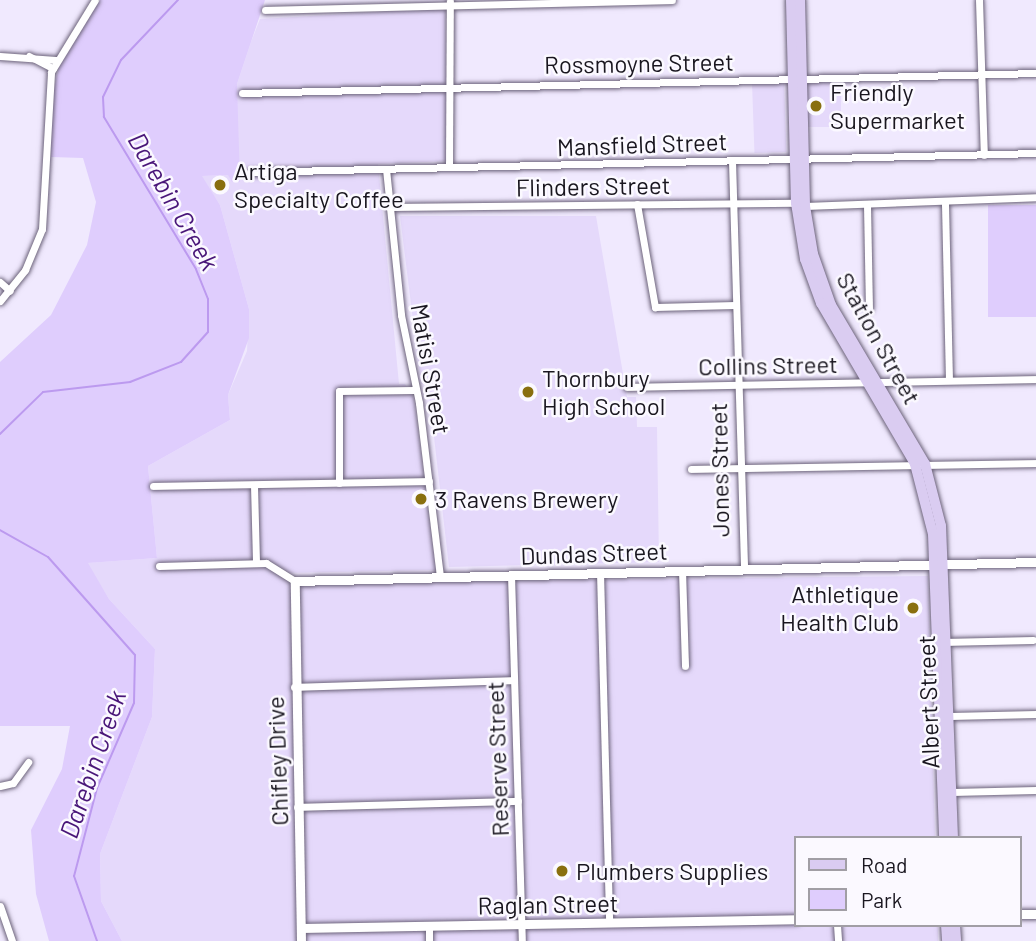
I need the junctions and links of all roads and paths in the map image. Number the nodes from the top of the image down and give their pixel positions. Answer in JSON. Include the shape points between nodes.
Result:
{"nodes":[{"id":1,"x":95,"y":0,"type":"edge"},
{"id":2,"x":672,"y":0,"type":"edge"},
{"id":3,"x":791,"y":0,"type":"edge"},
{"id":4,"x":800,"y":0,"type":"edge"},
{"id":5,"x":979,"y":0,"type":"edge"},
{"id":6,"x":450,"y":2,"type":"edge"},
{"id":7,"x":396,"y":3,"type":"edge"},
{"id":8,"x":265,"y":10,"type":"dead end"},
{"id":9,"x":0,"y":56,"type":"edge"},
{"id":10,"x":54,"y":64,"type":"junction"},
{"id":11,"x":1036,"y":73,"type":"edge"},
{"id":12,"x":981,"y":74,"type":"junction"},
{"id":13,"x":797,"y":78,"type":"junction"},
{"id":14,"x":452,"y":87,"type":"junction"},
{"id":15,"x":242,"y":93,"type":"dead end"},
{"id":16,"x":1036,"y":153,"type":"edge"},
{"id":17,"x":984,"y":155,"type":"junction"},
{"id":18,"x":799,"y":159,"type":"junction"},
{"id":19,"x":732,"y":161,"type":"junction"},
{"id":20,"x":449,"y":167,"type":"junction"},
{"id":21,"x":386,"y":169,"type":"junction"},
{"id":22,"x":250,"y":172,"type":"dead end"},
{"id":23,"x":1036,"y":197,"type":"edge"},
{"id":24,"x":733,"y":203,"type":"junction"},
{"id":25,"x":637,"y":204,"type":"junction"},
{"id":26,"x":801,"y":204,"type":"junction"},
{"id":27,"x":945,"y":204,"type":"junction"},
{"id":28,"x":867,"y":205,"type":"junction"},
{"id":29,"x":389,"y":207,"type":"junction"},
{"id":30,"x":0,"y":282,"type":"edge"},
{"id":31,"x":10,"y":291,"type":"junction"},
{"id":32,"x":0,"y":301,"type":"edge"},
{"id":33,"x":735,"y":305,"type":"junction"},
{"id":34,"x":869,"y":308,"type":"dead end"},
{"id":35,"x":1036,"y":379,"type":"edge"},
{"id":36,"x":948,"y":380,"type":"junction"},
{"id":37,"x":873,"y":382,"type":"junction"},
{"id":38,"x":737,"y":384,"type":"junction"},
{"id":39,"x":627,"y":387,"type":"dead end"},
{"id":40,"x":414,"y":390,"type":"junction"},
{"id":41,"x":1036,"y":463,"type":"edge"},
{"id":42,"x":920,"y":464,"type":"junction"},
{"id":43,"x":738,"y":467,"type":"junction"},
{"id":44,"x":691,"y":469,"type":"dead end"},
{"id":45,"x":429,"y":481,"type":"junction"},
{"id":46,"x":339,"y":483,"type":"junction"},
{"id":47,"x":254,"y":485,"type":"junction"},
{"id":48,"x":153,"y":486,"type":"dead end"},
{"id":49,"x":1036,"y":562,"type":"edge"},
{"id":50,"x":256,"y":563,"type":"junction"},
{"id":51,"x":940,"y":564,"type":"junction"},
{"id":52,"x":159,"y":566,"type":"dead end"},
{"id":53,"x":744,"y":568,"type":"junction"},
{"id":54,"x":682,"y":570,"type":"junction"},
{"id":55,"x":600,"y":572,"type":"junction"},
{"id":56,"x":512,"y":575,"type":"junction"},
{"id":57,"x":440,"y":576,"type":"junction"},
{"id":58,"x":295,"y":581,"type":"junction"},
{"id":59,"x":1033,"y":640,"type":"dead end"},
{"id":60,"x":943,"y":642,"type":"junction"},
{"id":61,"x":685,"y":666,"type":"dead end"},
{"id":62,"x":514,"y":681,"type":"junction"},
{"id":63,"x":294,"y":687,"type":"junction"},
{"id":64,"x":1036,"y":714,"type":"edge"},
{"id":65,"x":950,"y":716,"type":"junction"},
{"id":66,"x":28,"y":762,"type":"dead end"},
{"id":67,"x":0,"y":786,"type":"edge"},
{"id":68,"x":1036,"y":790,"type":"edge"},
{"id":69,"x":952,"y":792,"type":"junction"},
{"id":70,"x":518,"y":801,"type":"junction"},
{"id":71,"x":298,"y":807,"type":"junction"},
{"id":72,"x":944,"y":836,"type":"edge"},
{"id":73,"x":953,"y":836,"type":"edge"},
{"id":74,"x":0,"y":906,"type":"edge"},
{"id":75,"x":794,"y":919,"type":"edge"},
{"id":76,"x":609,"y":922,"type":"junction"},
{"id":77,"x":521,"y":924,"type":"junction"},
{"id":78,"x":429,"y":926,"type":"junction"},
{"id":79,"x":301,"y":928,"type":"junction"},
{"id":80,"x":0,"y":937,"type":"edge"},
{"id":81,"x":10,"y":938,"type":"edge"},
{"id":82,"x":301,"y":941,"type":"edge"},
{"id":83,"x":429,"y":941,"type":"edge"},
{"id":84,"x":522,"y":941,"type":"edge"}],
"edges":[{"from":1,"to":10,"type":"street"},
{"from":2,"to":6,"type":"street"},
{"from":3,"to":13,"type":"main road","name":"Station Street"},
{"from":4,"to":13,"type":"main road","name":"Station Street"},
{"from":5,"to":12,"type":"street"},
{"from":6,"to":7,"type":"street"},
{"from":6,"to":14,"type":"street"},
{"from":7,"to":8,"type":"street"},
{"from":9,"to":10,"type":"street","via":[[28,56]]},
{"from":10,"to":31,"type":"street","via":[[46,95],[45,215],[34,253]]},
{"from":11,"to":12,"type":"street","name":"Rossmoyne Street"},
{"from":12,"to":13,"type":"street","name":"Rossmoyne Street"},
{"from":12,"to":17,"type":"street"},
{"from":13,"to":14,"type":"street","name":"Rossmoyne Street"},
{"from":13,"to":18,"type":"main road","name":"Station Street"},
{"from":14,"to":15,"type":"street","name":"Rossmoyne Street"},
{"from":14,"to":20,"type":"street"},
{"from":16,"to":17,"type":"street","name":"Mansfield Street"},
{"from":17,"to":18,"type":"street","name":"Mansfield Street"},
{"from":18,"to":19,"type":"street","name":"Mansfield Street"},
{"from":18,"to":26,"type":"main road","name":"Station Street"},
{"from":19,"to":20,"type":"street","name":"Mansfield Street"},
{"from":19,"to":24,"type":"street","name":"Jones Street"},
{"from":20,"to":21,"type":"street","name":"Mansfield Street"},
{"from":21,"to":22,"type":"street","name":"Mansfield Street"},
{"from":21,"to":29,"type":"street","name":"Matisi Street"},
{"from":23,"to":27,"type":"street","name":"Flinders Street"},
{"from":24,"to":25,"type":"street","name":"Flinders Street"},
{"from":24,"to":26,"type":"street","name":"Flinders Street"},
{"from":24,"to":33,"type":"street","name":"Jones Street"},
{"from":25,"to":29,"type":"street","name":"Flinders Street"},
{"from":25,"to":33,"type":"street","via":[[655,307]]},
{"from":26,"to":28,"type":"street","name":"Flinders Street"},
{"from":26,"to":37,"type":"main road","name":"Station Street","via":[[805,259],[821,303]]},
{"from":27,"to":28,"type":"street","name":"Flinders Street"},
{"from":27,"to":36,"type":"street"},
{"from":28,"to":34,"type":"street"},
{"from":29,"to":40,"type":"street","name":"Matisi Street"},
{"from":30,"to":31,"type":"street"},
{"from":31,"to":32,"type":"street"},
{"from":33,"to":38,"type":"street","name":"Jones Street"},
{"from":35,"to":36,"type":"street","name":"Collins Street"},
{"from":36,"to":37,"type":"street","name":"Collins Street"},
{"from":37,"to":38,"type":"street","name":"Collins Street"},
{"from":37,"to":42,"type":"main road","name":"Station Street"},
{"from":38,"to":39,"type":"street","name":"Collins Street"},
{"from":38,"to":43,"type":"street","name":"Jones Street"},
{"from":40,"to":45,"type":"street","name":"Matisi Street"},
{"from":40,"to":46,"type":"street","via":[[339,391]]},
{"from":41,"to":42,"type":"street"},
{"from":42,"to":43,"type":"street"},
{"from":42,"to":51,"type":"main road","name":"Station Street"},
{"from":43,"to":44,"type":"street"},
{"from":43,"to":53,"type":"street","name":"Jones Street"},
{"from":45,"to":46,"type":"street"},
{"from":45,"to":57,"type":"street","name":"Matisi Street"},
{"from":46,"to":47,"type":"street"},
{"from":47,"to":48,"type":"street"},
{"from":47,"to":50,"type":"street"},
{"from":49,"to":51,"type":"street","name":"Dundas Street"},
{"from":50,"to":52,"type":"street"},
{"from":50,"to":58,"type":"street","via":[[278,565]]},
{"from":51,"to":53,"type":"street","name":"Dundas Street"},
{"from":51,"to":60,"type":"main road","name":"Albert Street"},
{"from":53,"to":54,"type":"street","name":"Dundas Street"},
{"from":54,"to":55,"type":"street","name":"Dundas Street"},
{"from":54,"to":61,"type":"street"},
{"from":55,"to":56,"type":"street","name":"Dundas Street"},
{"from":55,"to":76,"type":"street"},
{"from":56,"to":57,"type":"street","name":"Dundas Street"},
{"from":56,"to":62,"type":"street","name":"Reserve Street"},
{"from":57,"to":58,"type":"street","name":"Dundas Street"},
{"from":58,"to":63,"type":"street","name":"Chifley Drive"},
{"from":59,"to":60,"type":"street"},
{"from":60,"to":65,"type":"main road","name":"Albert Street"},
{"from":60,"to":72,"type":"main road","name":"Albert Street"},
{"from":62,"to":63,"type":"street"},
{"from":62,"to":70,"type":"street","name":"Reserve Street"},
{"from":63,"to":71,"type":"street","name":"Chifley Drive"},
{"from":64,"to":65,"type":"street"},
{"from":65,"to":69,"type":"main road","name":"Albert Street"},
{"from":66,"to":67,"type":"street","via":[[13,783]]},
{"from":68,"to":69,"type":"street"},
{"from":69,"to":73,"type":"main road","name":"Albert Street"},
{"from":70,"to":71,"type":"street"},
{"from":70,"to":77,"type":"street","name":"Reserve Street"},
{"from":71,"to":79,"type":"street","name":"Chifley Drive"},
{"from":74,"to":81,"type":"street"},
{"from":75,"to":76,"type":"street","name":"Raglan Street"},
{"from":76,"to":77,"type":"street","name":"Raglan Street"},
{"from":77,"to":78,"type":"street","name":"Raglan Street"},
{"from":77,"to":84,"type":"street","name":"Reserve Street"},
{"from":78,"to":79,"type":"street","name":"Raglan Street"},
{"from":78,"to":83,"type":"street"},
{"from":79,"to":82,"type":"street","name":"Chifley Drive"},
{"from":80,"to":81,"type":"street"}]}
